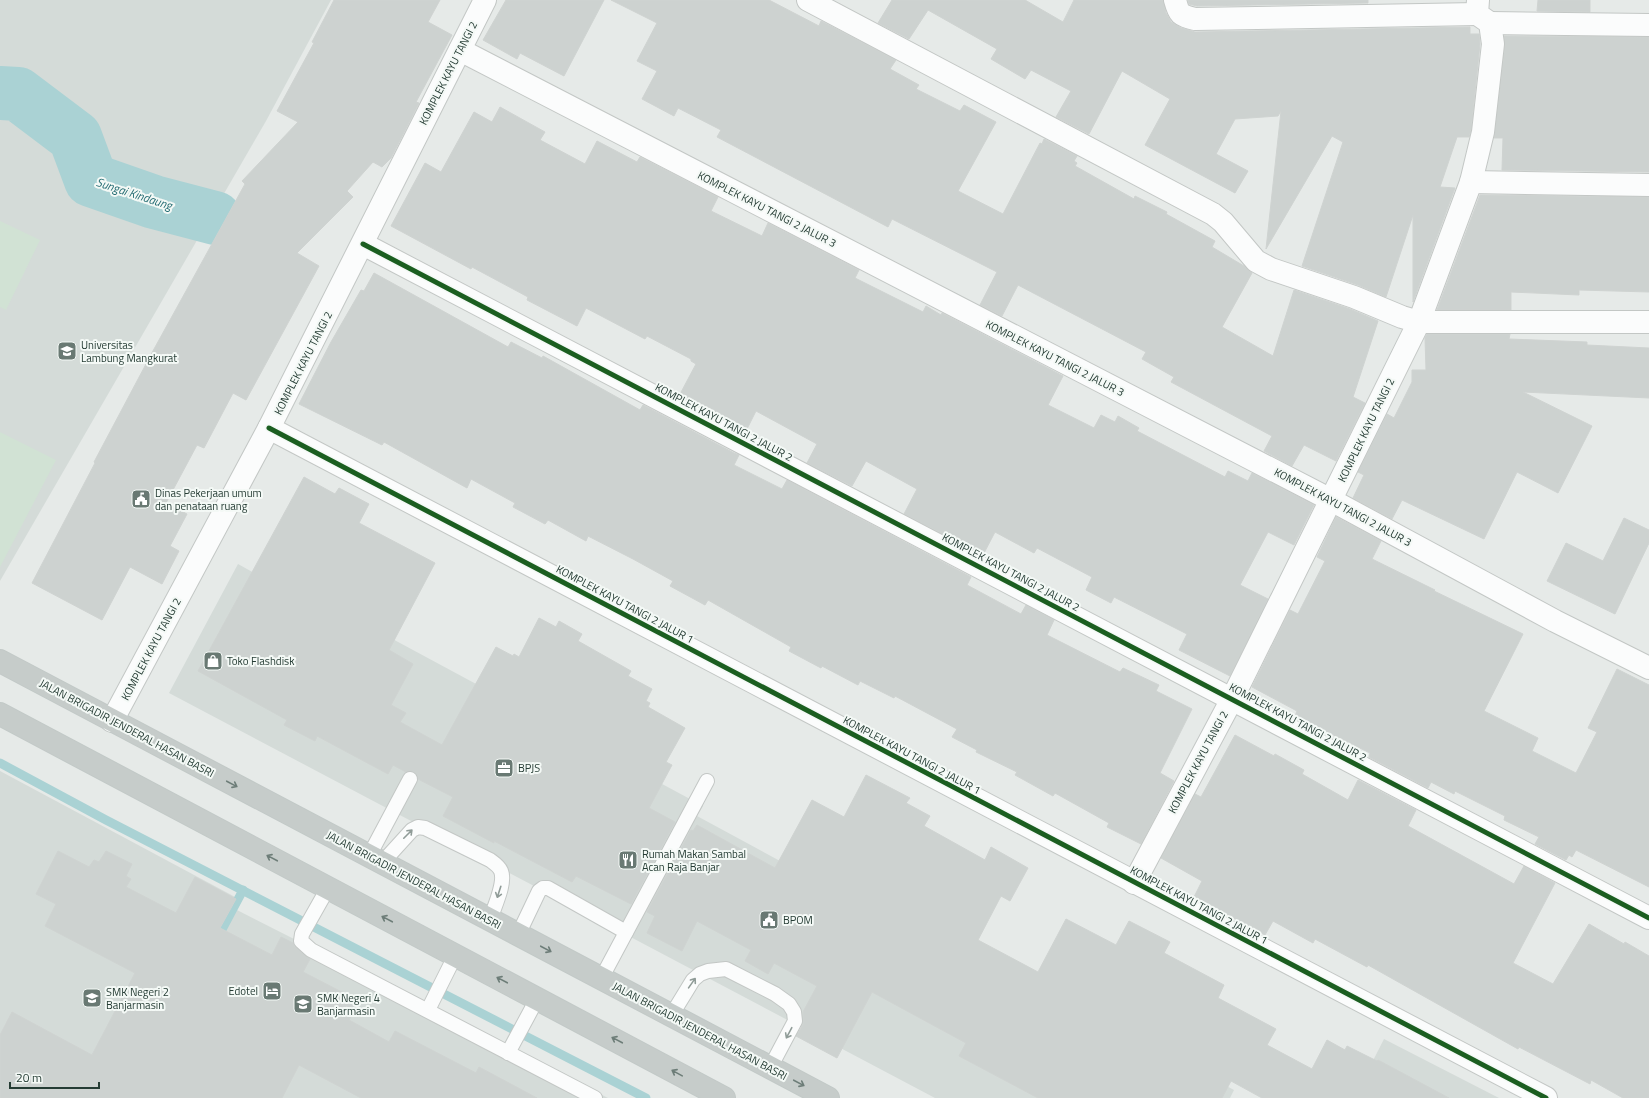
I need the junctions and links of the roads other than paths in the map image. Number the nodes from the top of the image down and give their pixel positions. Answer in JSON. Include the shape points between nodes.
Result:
{"nodes":[{"id":1,"x":485,"y":0,"type":"edge"},
{"id":2,"x":1175,"y":0,"type":"edge"},
{"id":3,"x":821,"y":2,"type":"edge"},
{"id":4,"x":1482,"y":12,"type":"edge"},
{"id":5,"x":1649,"y":25,"type":"edge"},
{"id":6,"x":460,"y":50,"type":"junction"},
{"id":7,"x":1470,"y":182,"type":"junction"},
{"id":8,"x":1649,"y":185,"type":"edge"},
{"id":9,"x":363,"y":244,"type":"junction"},
{"id":10,"x":1420,"y":322,"type":"junction"},
{"id":11,"x":1649,"y":322,"type":"edge"},
{"id":12,"x":269,"y":428,"type":"junction"},
{"id":13,"x":1331,"y":500,"type":"junction"},
{"id":14,"x":0,"y":661,"type":"edge"},
{"id":15,"x":1649,"y":668,"type":"edge"},
{"id":16,"x":1232,"y":699,"type":"junction"},
{"id":17,"x":0,"y":714,"type":"edge"},
{"id":18,"x":112,"y":721,"type":"junction"},
{"id":19,"x":410,"y":779,"type":"dead end"},
{"id":20,"x":707,"y":781,"type":"dead end"},
{"id":21,"x":375,"y":860,"type":"junction"},
{"id":22,"x":1134,"y":883,"type":"junction"},
{"id":23,"x":328,"y":888,"type":"junction"},
{"id":24,"x":1649,"y":918,"type":"edge"},
{"id":25,"x":490,"y":920,"type":"junction"},
{"id":26,"x":626,"y":932,"type":"junction"},
{"id":27,"x":518,"y":935,"type":"junction"},
{"id":28,"x":455,"y":956,"type":"junction"},
{"id":29,"x":601,"y":979,"type":"junction"},
{"id":30,"x":537,"y":999,"type":"junction"},
{"id":31,"x":429,"y":1008,"type":"junction"},
{"id":32,"x":672,"y":1016,"type":"junction"},
{"id":33,"x":508,"y":1053,"type":"junction"},
{"id":34,"x":770,"y":1068,"type":"junction"},
{"id":35,"x":699,"y":1092,"type":"edge"},
{"id":36,"x":596,"y":1098,"type":"edge"},
{"id":37,"x":724,"y":1098,"type":"edge"},
{"id":38,"x":828,"y":1098,"type":"edge"},
{"id":39,"x":1546,"y":1098,"type":"edge"}],
"edges":[{"from":1,"to":6,"type":"street","name":"KOMPLEK KAYU TANGI 2"},
{"from":2,"to":4,"type":"street","via":[[1178,12],[1182,16],[1195,19]]},
{"from":3,"to":10,"type":"street","via":[[1214,214],[1256,261],[1271,269]]},
{"from":4,"to":5,"type":"street"},
{"from":4,"to":7,"type":"street","name":"KOMPLEK KAYU TANGI 2","via":[[1494,44],[1483,132]]},
{"from":6,"to":9,"type":"street","name":"KOMPLEK KAYU TANGI 2"},
{"from":6,"to":13,"type":"street","name":"KOMPLEK KAYU TANGI 2 JALUR 3"},
{"from":7,"to":8,"type":"street"},
{"from":7,"to":10,"type":"street","name":"KOMPLEK KAYU TANGI 2"},
{"from":9,"to":12,"type":"street","name":"KOMPLEK KAYU TANGI 2"},
{"from":9,"to":16,"type":"street","name":"KOMPLEK KAYU TANGI 2 JALUR 2"},
{"from":10,"to":11,"type":"street"},
{"from":10,"to":13,"type":"street","name":"KOMPLEK KAYU TANGI 2"},
{"from":12,"to":18,"type":"street","name":"KOMPLEK KAYU TANGI 2"},
{"from":12,"to":22,"type":"street","name":"KOMPLEK KAYU TANGI 2 JALUR 1"},
{"from":13,"to":15,"type":"street","name":"KOMPLEK KAYU TANGI 2 JALUR 3","via":[[1555,621]]},
{"from":13,"to":16,"type":"street","name":"KOMPLEK KAYU TANGI 2"},
{"from":14,"to":18,"type":"highway","name":"JALAN BRIGADIR JENDERAL HASAN BASRI"},
{"from":16,"to":22,"type":"street","name":"KOMPLEK KAYU TANGI 2"},
{"from":16,"to":24,"type":"street","name":"KOMPLEK KAYU TANGI 2 JALUR 2"},
{"from":23,"to":17,"type":"highway","one_way":true},
{"from":18,"to":21,"type":"highway","name":"JALAN BRIGADIR JENDERAL HASAN BASRI","one_way":true},
{"from":19,"to":21,"type":"lane"},
{"from":20,"to":26,"type":"lane"},
{"from":21,"to":25,"type":"highway","name":"JALAN BRIGADIR JENDERAL HASAN BASRI"},
{"from":21,"to":25,"type":"lane","one_way":true,"via":[[418,827],[426,828],[490,860],[498,866],[503,880]]},
{"from":22,"to":39,"type":"street","name":"KOMPLEK KAYU TANGI 2 JALUR 1"},
{"from":28,"to":23,"type":"highway","one_way":true},
{"from":23,"to":31,"type":"lane","via":[[302,934],[301,941],[311,950]]},
{"from":25,"to":27,"type":"highway","name":"JALAN BRIGADIR JENDERAL HASAN BASRI"},
{"from":26,"to":27,"type":"lane","via":[[548,888],[543,888],[539,891]]},
{"from":26,"to":29,"type":"lane"},
{"from":27,"to":29,"type":"highway","name":"JALAN BRIGADIR JENDERAL HASAN BASRI","one_way":true},
{"from":30,"to":28,"type":"highway","one_way":true},
{"from":28,"to":31,"type":"lane"},
{"from":29,"to":32,"type":"highway","name":"JALAN BRIGADIR JENDERAL HASAN BASRI"},
{"from":30,"to":33,"type":"lane"},
{"from":35,"to":30,"type":"highway","one_way":true},
{"from":31,"to":33,"type":"lane"},
{"from":32,"to":34,"type":"highway","name":"JALAN BRIGADIR JENDERAL HASAN BASRI"},
{"from":32,"to":34,"type":"lane","one_way":true,"via":[[693,980],[708,970],[726,969],[775,994],[789,1004],[794,1012],[795,1021]]},
{"from":33,"to":36,"type":"lane"},
{"from":34,"to":38,"type":"highway","name":"JALAN BRIGADIR JENDERAL HASAN BASRI","one_way":true},
{"from":35,"to":37,"type":"highway"}]}
